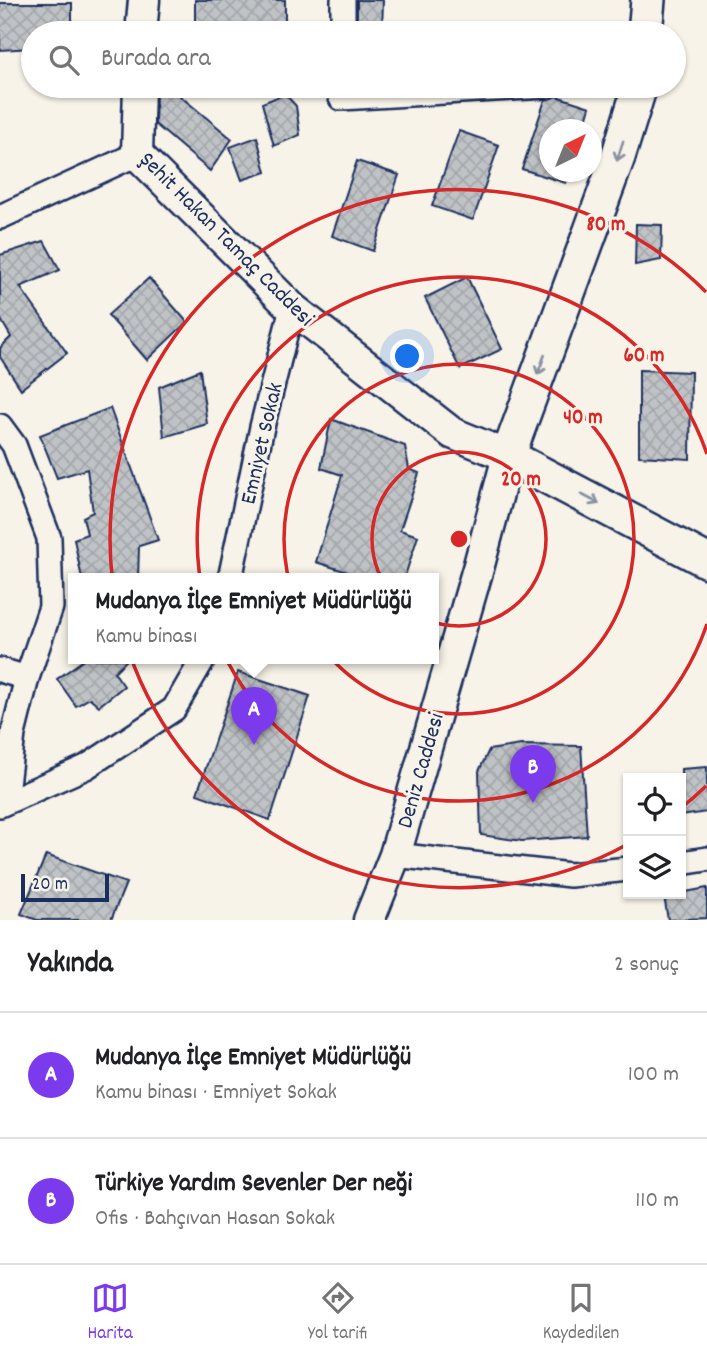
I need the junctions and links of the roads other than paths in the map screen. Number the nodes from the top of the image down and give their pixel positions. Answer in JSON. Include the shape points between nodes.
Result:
{"nodes":[{"id":1,"x":144,"y":0,"type":"edge"},
{"id":2,"x":343,"y":0,"type":"edge"},
{"id":3,"x":648,"y":0,"type":"edge"},
{"id":4,"x":142,"y":21,"type":"edge"},
{"id":5,"x":342,"y":21,"type":"edge"},
{"id":6,"x":646,"y":21,"type":"edge"},
{"id":7,"x":139,"y":98,"type":"edge"},
{"id":8,"x":636,"y":98,"type":"edge"},
{"id":9,"x":137,"y":154,"type":"junction"},
{"id":10,"x":0,"y":217,"type":"edge"},
{"id":11,"x":292,"y":307,"type":"junction"},
{"id":12,"x":0,"y":426,"type":"edge"},
{"id":13,"x":508,"y":456,"type":"junction"},
{"id":14,"x":707,"y":561,"type":"edge"},
{"id":15,"x":231,"y":573,"type":"edge"},
{"id":16,"x":199,"y":664,"type":"edge"},
{"id":17,"x":0,"y":670,"type":"edge"},
{"id":18,"x":27,"y":678,"type":"junction"},
{"id":19,"x":3,"y":803,"type":"edge"},
{"id":20,"x":395,"y":855,"type":"junction"},
{"id":21,"x":707,"y":859,"type":"edge"},
{"id":22,"x":686,"y":862,"type":"edge"},
{"id":23,"x":623,"y":870,"type":"edge"},
{"id":24,"x":369,"y":920,"type":"edge"}],
"edges":[{"from":1,"to":4,"type":"street"},
{"from":2,"to":5,"type":"street"},
{"from":3,"to":6,"type":"main road"},
{"from":7,"to":9,"type":"street","name":"Şehit Hakan Tamaç Caddesi"},
{"from":8,"to":13,"type":"main road","name":"Deniz Caddesi","one_way":true},
{"from":9,"to":10,"type":"street"},
{"from":9,"to":11,"type":"street","name":"Şehit Hakan Tamaç Caddesi"},
{"from":11,"to":13,"type":"street","name":"Şehit Hakan Tamaç Caddesi","via":[[452,433]]},
{"from":11,"to":15,"type":"street","name":"Emniyet Sokak"},
{"from":12,"to":18,"type":"street","via":[[15,445],[49,538],[51,607]]},
{"from":13,"to":14,"type":"main road","one_way":true},
{"from":13,"to":20,"type":"street","name":"Deniz Caddesi"},
{"from":16,"to":19,"type":"street","via":[[174,709],[86,767]]},
{"from":17,"to":18,"type":"street"},
{"from":18,"to":19,"type":"street"},
{"from":20,"to":23,"type":"street","via":[[570,876]]},
{"from":20,"to":24,"type":"street","name":"Deniz Caddesi"},
{"from":21,"to":22,"type":"street"}]}
